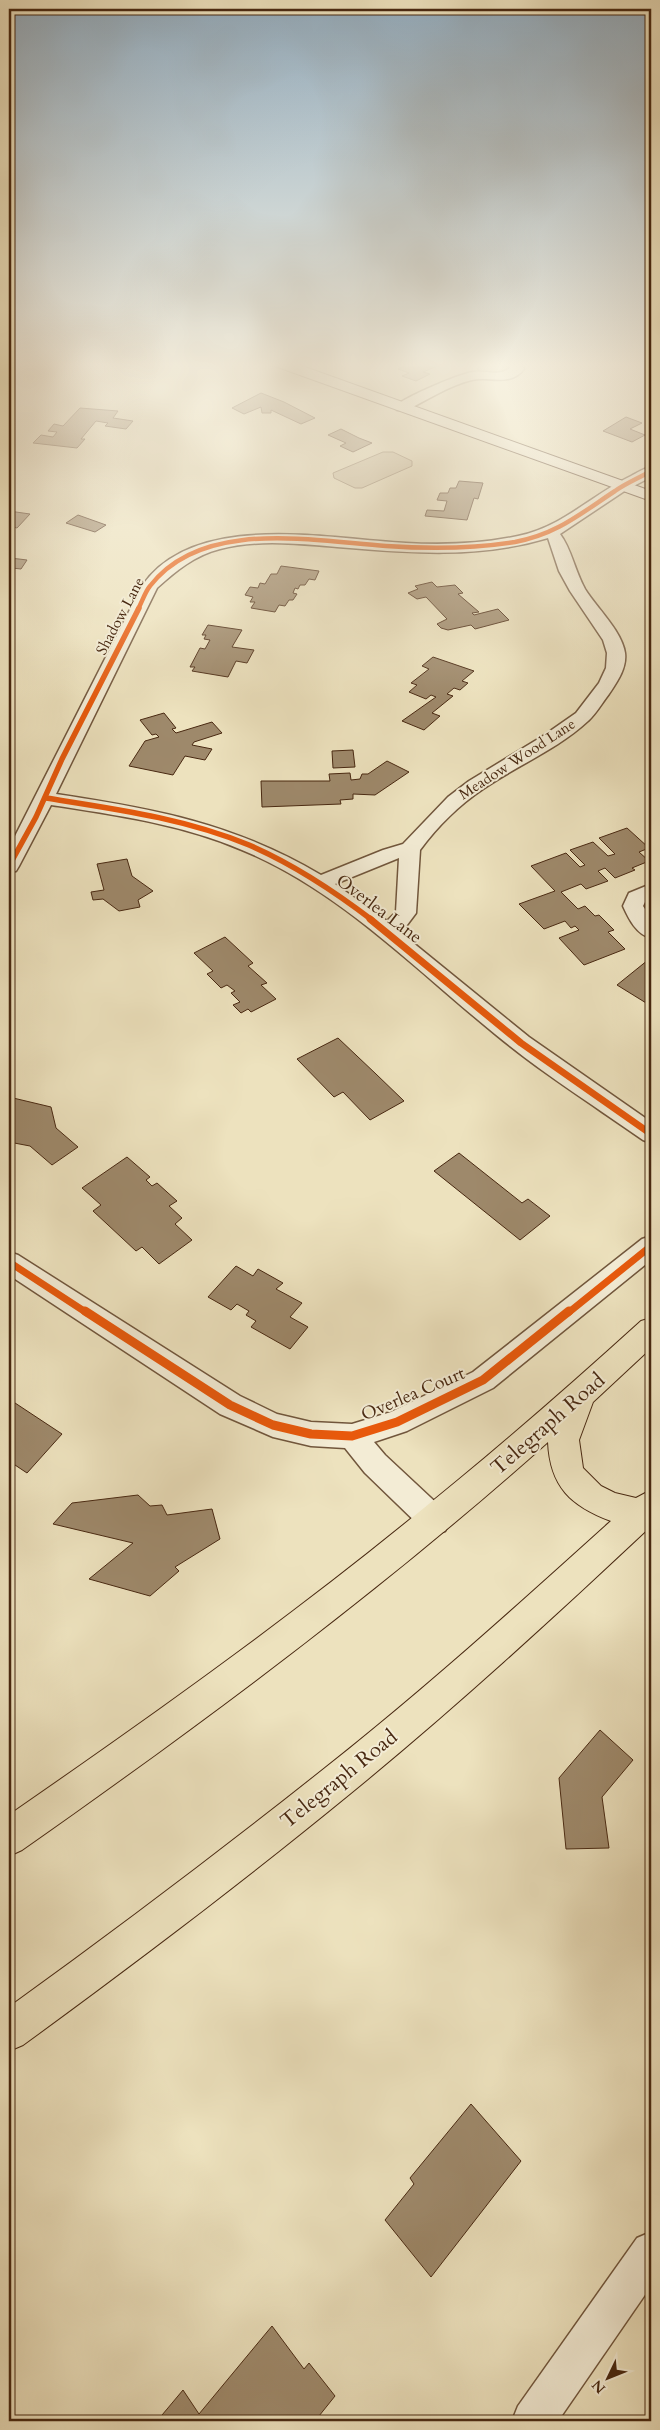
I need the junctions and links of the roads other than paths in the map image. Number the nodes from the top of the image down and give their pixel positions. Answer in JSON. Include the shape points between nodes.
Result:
{"nodes":[{"id":1,"x":593,"y":475,"type":"edge"},
{"id":2,"x":643,"y":475,"type":"edge"},
{"id":3,"x":623,"y":486,"type":"junction"},
{"id":4,"x":651,"y":496,"type":"edge"},
{"id":5,"x":551,"y":532,"type":"junction"},
{"id":6,"x":46,"y":798,"type":"junction"},
{"id":7,"x":410,"y":849,"type":"junction"},
{"id":8,"x":9,"y":866,"type":"edge"},
{"id":9,"x":320,"y":882,"type":"junction"},
{"id":10,"x":651,"y":891,"type":"edge"},
{"id":11,"x":651,"y":931,"type":"edge"},
{"id":12,"x":389,"y":933,"type":"junction"},
{"id":13,"x":651,"y":1134,"type":"edge"},
{"id":14,"x":651,"y":1246,"type":"edge"},
{"id":15,"x":9,"y":1262,"type":"edge"},
{"id":16,"x":651,"y":1330,"type":"edge"},
{"id":17,"x":581,"y":1397,"type":"junction"},
{"id":18,"x":352,"y":1436,"type":"junction"},
{"id":19,"x":648,"y":1514,"type":"edge"},
{"id":20,"x":435,"y":1521,"type":"junction"},
{"id":21,"x":9,"y":1837,"type":"edge"},
{"id":22,"x":9,"y":2031,"type":"edge"},
{"id":23,"x":651,"y":2252,"type":"edge"},
{"id":24,"x":533,"y":2421,"type":"edge"}],
"edges":[{"from":1,"to":3,"type":"street"},
{"from":2,"to":3,"type":"street","name":"Shadow Lane"},
{"from":3,"to":4,"type":"street"},
{"from":3,"to":5,"type":"street","name":"Shadow Lane"},
{"from":5,"to":6,"type":"street","name":"Shadow Lane","via":[[507,543],[442,548],[245,539],[215,544],[178,560],[163,571],[146,593],[62,759]]},
{"from":5,"to":7,"type":"street","name":"Meadow Wood Lane","via":[[558,541],[567,571],[578,591],[612,640],[616,653],[615,668],[608,684],[582,716],[455,800]]},
{"from":6,"to":8,"type":"street","name":"Shadow Lane"},
{"from":6,"to":9,"type":"street","name":"Overlea Lane","via":[[199,827],[252,846]]},
{"from":7,"to":9,"type":"street"},
{"from":7,"to":12,"type":"street","via":[[406,913]]},
{"from":9,"to":12,"type":"street","name":"Overlea Lane"},
{"from":10,"to":11,"type":"street","via":[[636,898],[633,906]]},
{"from":12,"to":13,"type":"street","name":"Overlea Lane","via":[[521,1043]]},
{"from":14,"to":18,"type":"street","name":"Overlea Court","via":[[483,1380],[396,1422]]},
{"from":15,"to":18,"type":"street","name":"Overlea Court","via":[[230,1405],[273,1425],[311,1434]]},
{"from":16,"to":17,"type":"highway","name":"Telegraph Road"},
{"from":17,"to":19,"type":"highway","via":[[564,1435],[564,1461],[569,1474],[579,1488],[598,1503],[619,1511]]},
{"from":17,"to":20,"type":"highway","name":"Telegraph Road"},
{"from":18,"to":20,"type":"street","name":"Overlea Court"},
{"from":19,"to":22,"type":"highway","name":"Telegraph Road","via":[[340,1780]]},
{"from":20,"to":21,"type":"highway","name":"Telegraph Road","via":[[245,1669]]},
{"from":23,"to":24,"type":"street"}]}
